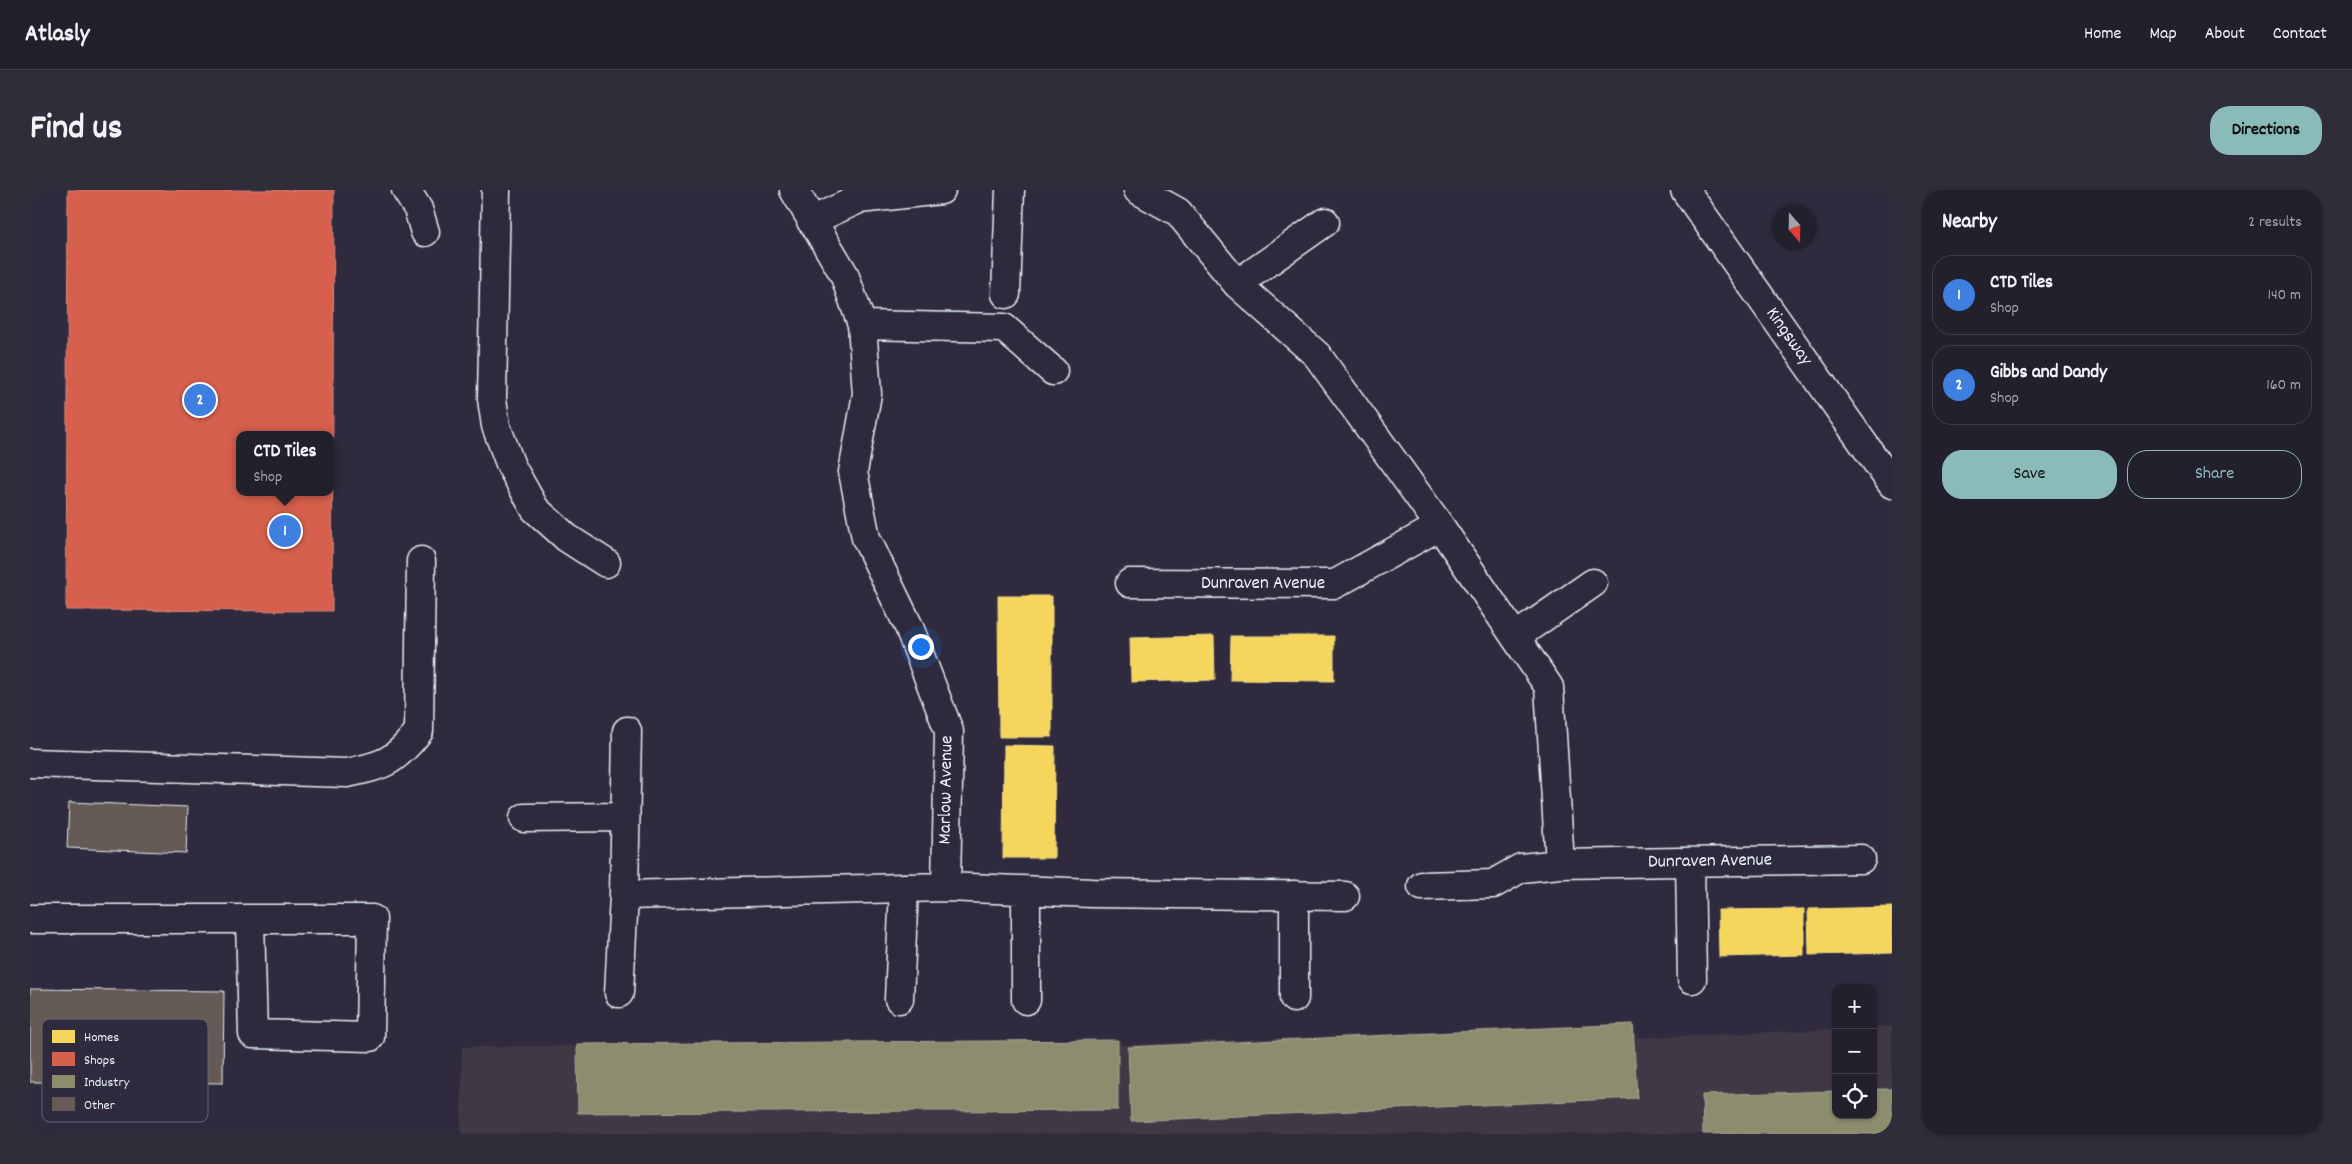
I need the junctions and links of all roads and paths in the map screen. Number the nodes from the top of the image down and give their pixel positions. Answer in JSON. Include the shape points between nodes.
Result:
{"nodes":[{"id":1,"x":406,"y":190,"type":"edge"},
{"id":2,"x":496,"y":190,"type":"edge"},
{"id":3,"x":794,"y":190,"type":"edge"},
{"id":4,"x":941,"y":190,"type":"edge"},
{"id":5,"x":1010,"y":190,"type":"edge"},
{"id":6,"x":1138,"y":190,"type":"edge"},
{"id":7,"x":1685,"y":190,"type":"edge"},
{"id":8,"x":811,"y":221,"type":"junction"},
{"id":9,"x":1326,"y":222,"type":"dead end"},
{"id":10,"x":425,"y":232,"type":"dead end"},
{"id":11,"x":1237,"y":284,"type":"junction"},
{"id":12,"x":1006,"y":294,"type":"dead end"},
{"id":13,"x":862,"y":325,"type":"junction"},
{"id":14,"x":1053,"y":371,"type":"dead end"},
{"id":15,"x":1892,"y":484,"type":"edge"},
{"id":16,"x":1440,"y":526,"type":"junction"},
{"id":17,"x":421,"y":561,"type":"dead end"},
{"id":18,"x":606,"y":563,"type":"dead end"},
{"id":19,"x":1130,"y":583,"type":"dead end"},
{"id":20,"x":1593,"y":583,"type":"dead end"},
{"id":21,"x":1515,"y":637,"type":"junction"},
{"id":22,"x":627,"y":731,"type":"dead end"},
{"id":23,"x":30,"y":764,"type":"edge"},
{"id":24,"x":624,"y":817,"type":"junction"},
{"id":25,"x":524,"y":818,"type":"dead end"},
{"id":26,"x":1861,"y":859,"type":"dead end"},
{"id":27,"x":1690,"y":862,"type":"junction"},
{"id":28,"x":1560,"y":864,"type":"junction"},
{"id":29,"x":1422,"y":886,"type":"dead end"},
{"id":30,"x":946,"y":887,"type":"junction"},
{"id":31,"x":904,"y":888,"type":"junction"},
{"id":32,"x":1026,"y":891,"type":"junction"},
{"id":33,"x":624,"y":895,"type":"junction"},
{"id":34,"x":1294,"y":896,"type":"junction"},
{"id":35,"x":1345,"y":896,"type":"dead end"},
{"id":36,"x":30,"y":919,"type":"edge"},
{"id":37,"x":250,"y":920,"type":"junction"},
{"id":38,"x":1692,"y":979,"type":"dead end"},
{"id":39,"x":619,"y":993,"type":"dead end"},
{"id":40,"x":899,"y":998,"type":"dead end"},
{"id":41,"x":1294,"y":998,"type":"dead end"},
{"id":42,"x":1026,"y":1000,"type":"dead end"}],
"edges":[{"from":1,"to":10,"type":"street","via":[[418,209]]},
{"from":2,"to":18,"type":"street","via":[[492,399],[496,426],[510,466],[534,509],[567,538]]},
{"from":3,"to":8,"type":"street","name":"Marlow Avenue"},
{"from":4,"to":8,"type":"street","via":[[858,199]]},
{"from":5,"to":12,"type":"street"},
{"from":6,"to":11,"type":"street","via":[[1178,212]]},
{"from":7,"to":15,"type":"street","name":"Kingsway"},
{"from":8,"to":13,"type":"street","name":"Marlow Avenue","via":[[844,274]]},
{"from":9,"to":11,"type":"street"},
{"from":11,"to":16,"type":"street","via":[[1318,355]]},
{"from":13,"to":14,"type":"street","via":[[1004,328]]},
{"from":13,"to":30,"type":"street","name":"Marlow Avenue","via":[[867,394],[854,472],[866,538],[909,627],[950,731]]},
{"from":16,"to":19,"type":"street","name":"Dunraven Avenue","via":[[1335,584]]},
{"from":16,"to":21,"type":"street"},
{"from":17,"to":23,"type":"street","via":[[419,730],[402,752],[377,767],[347,773]]},
{"from":20,"to":21,"type":"street"},
{"from":21,"to":28,"type":"street","via":[[1549,687]]},
{"from":22,"to":24,"type":"street"},
{"from":24,"to":25,"type":"street"},
{"from":24,"to":33,"type":"street"},
{"from":26,"to":27,"type":"street","name":"Dunraven Avenue"},
{"from":27,"to":28,"type":"street","name":"Dunraven Avenue"},
{"from":27,"to":38,"type":"street"},
{"from":28,"to":29,"type":"street","name":"Dunraven Avenue","via":[[1521,868],[1492,884]]},
{"from":30,"to":31,"type":"street"},
{"from":30,"to":32,"type":"street"},
{"from":31,"to":33,"type":"street"},
{"from":31,"to":40,"type":"street"},
{"from":32,"to":34,"type":"street"},
{"from":32,"to":42,"type":"street"},
{"from":33,"to":39,"type":"street"},
{"from":34,"to":35,"type":"street"},
{"from":34,"to":41,"type":"street"},
{"from":36,"to":37,"type":"street"},
{"from":37,"to":37,"type":"street","via":[[372,919],[370,1037],[253,1034]]}]}
